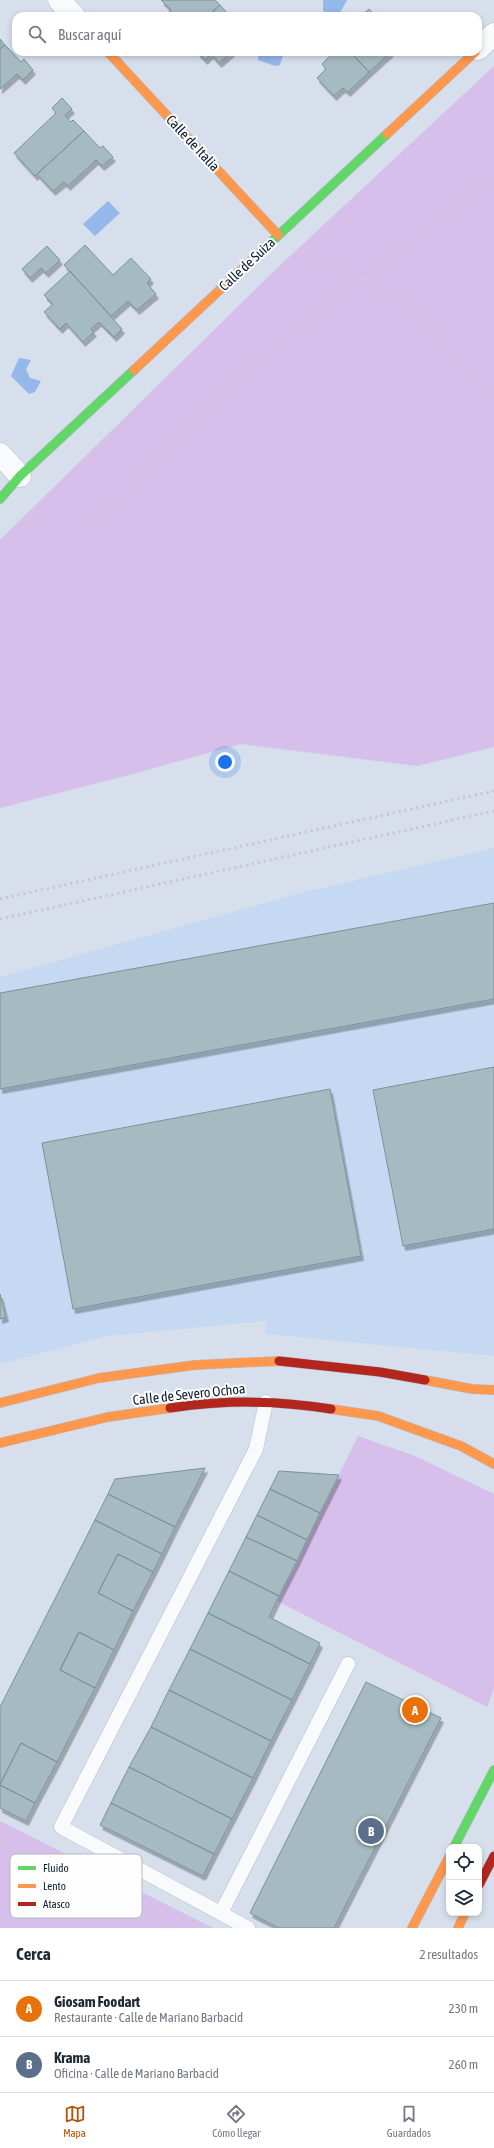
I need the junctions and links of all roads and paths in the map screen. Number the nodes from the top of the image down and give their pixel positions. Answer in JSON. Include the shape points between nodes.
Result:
{"nodes":[{"id":1,"x":59,"y":0,"type":"edge"},
{"id":2,"x":70,"y":12,"type":"edge"},
{"id":3,"x":494,"y":34,"type":"edge"},
{"id":4,"x":482,"y":45,"type":"edge"},
{"id":5,"x":112,"y":56,"type":"edge"},
{"id":6,"x":471,"y":56,"type":"edge"},
{"id":7,"x":494,"y":177,"type":"edge"},
{"id":8,"x":278,"y":235,"type":"junction"},
{"id":9,"x":296,"y":250,"type":"dead end"},
{"id":10,"x":363,"y":279,"type":"junction"},
{"id":11,"x":494,"y":402,"type":"edge"},
{"id":12,"x":0,"y":454,"type":"edge"},
{"id":13,"x":20,"y":476,"type":"junction"},
{"id":14,"x":0,"y":499,"type":"edge"},
{"id":15,"x":13,"y":519,"type":"dead end"},
{"id":16,"x":494,"y":1390,"type":"edge"},
{"id":17,"x":266,"y":1402,"type":"junction"},
{"id":18,"x":0,"y":1403,"type":"edge"},
{"id":19,"x":0,"y":1443,"type":"edge"},
{"id":20,"x":494,"y":1464,"type":"edge"},
{"id":21,"x":348,"y":1664,"type":"dead end"},
{"id":22,"x":494,"y":1770,"type":"edge"},
{"id":23,"x":0,"y":1842,"type":"edge"},
{"id":24,"x":456,"y":1844,"type":"edge"},
{"id":25,"x":23,"y":1854,"type":"edge"},
{"id":26,"x":110,"y":1854,"type":"edge"},
{"id":27,"x":494,"y":1856,"type":"edge"},
{"id":28,"x":446,"y":1863,"type":"edge"},
{"id":29,"x":142,"y":1871,"type":"edge"},
{"id":30,"x":482,"y":1880,"type":"edge"},
{"id":31,"x":221,"y":1913,"type":"junction"},
{"id":32,"x":142,"y":1915,"type":"edge"},
{"id":33,"x":464,"y":1916,"type":"edge"},
{"id":34,"x":168,"y":1928,"type":"edge"},
{"id":35,"x":248,"y":1928,"type":"edge"},
{"id":36,"x":412,"y":1928,"type":"edge"},
{"id":37,"x":458,"y":1928,"type":"edge"}],
"edges":[{"from":1,"to":2,"type":"street"},
{"from":3,"to":4,"type":"street"},
{"from":5,"to":8,"type":"street","name":"Calle de Italia"},
{"from":6,"to":8,"type":"street","name":"Calle de Suiza"},
{"from":7,"to":10,"type":"path"},
{"from":8,"to":13,"type":"street","name":"Calle de Suiza"},
{"from":9,"to":10,"type":"path","via":[[311,260]]},
{"from":10,"to":11,"type":"path","via":[[404,300]]},
{"from":10,"to":15,"type":"path","via":[[242,372],[116,504],[81,524],[53,528]]},
{"from":12,"to":13,"type":"street"},
{"from":13,"to":14,"type":"street","name":"Calle de Suiza"},
{"from":16,"to":18,"type":"street","name":"Calle de Severo Ochoa","via":[[472,1389],[380,1372],[289,1361],[245,1362],[194,1365],[99,1378]]},
{"from":17,"to":19,"type":"street","name":"Calle de Severo Ochoa","via":[[231,1401],[108,1417]]},
{"from":17,"to":20,"type":"street","name":"Calle de Severo Ochoa","via":[[289,1402],[378,1416],[461,1446]]},
{"from":17,"to":26,"type":"lane","via":[[256,1450],[61,1828]]},
{"from":21,"to":31,"type":"lane"},
{"from":22,"to":24,"type":"street"},
{"from":23,"to":25,"type":"path"},
{"from":27,"to":30,"type":"street"},
{"from":28,"to":36,"type":"street"},
{"from":29,"to":31,"type":"lane"},
{"from":31,"to":35,"type":"lane"},
{"from":32,"to":34,"type":"path"},
{"from":33,"to":37,"type":"street"}]}
